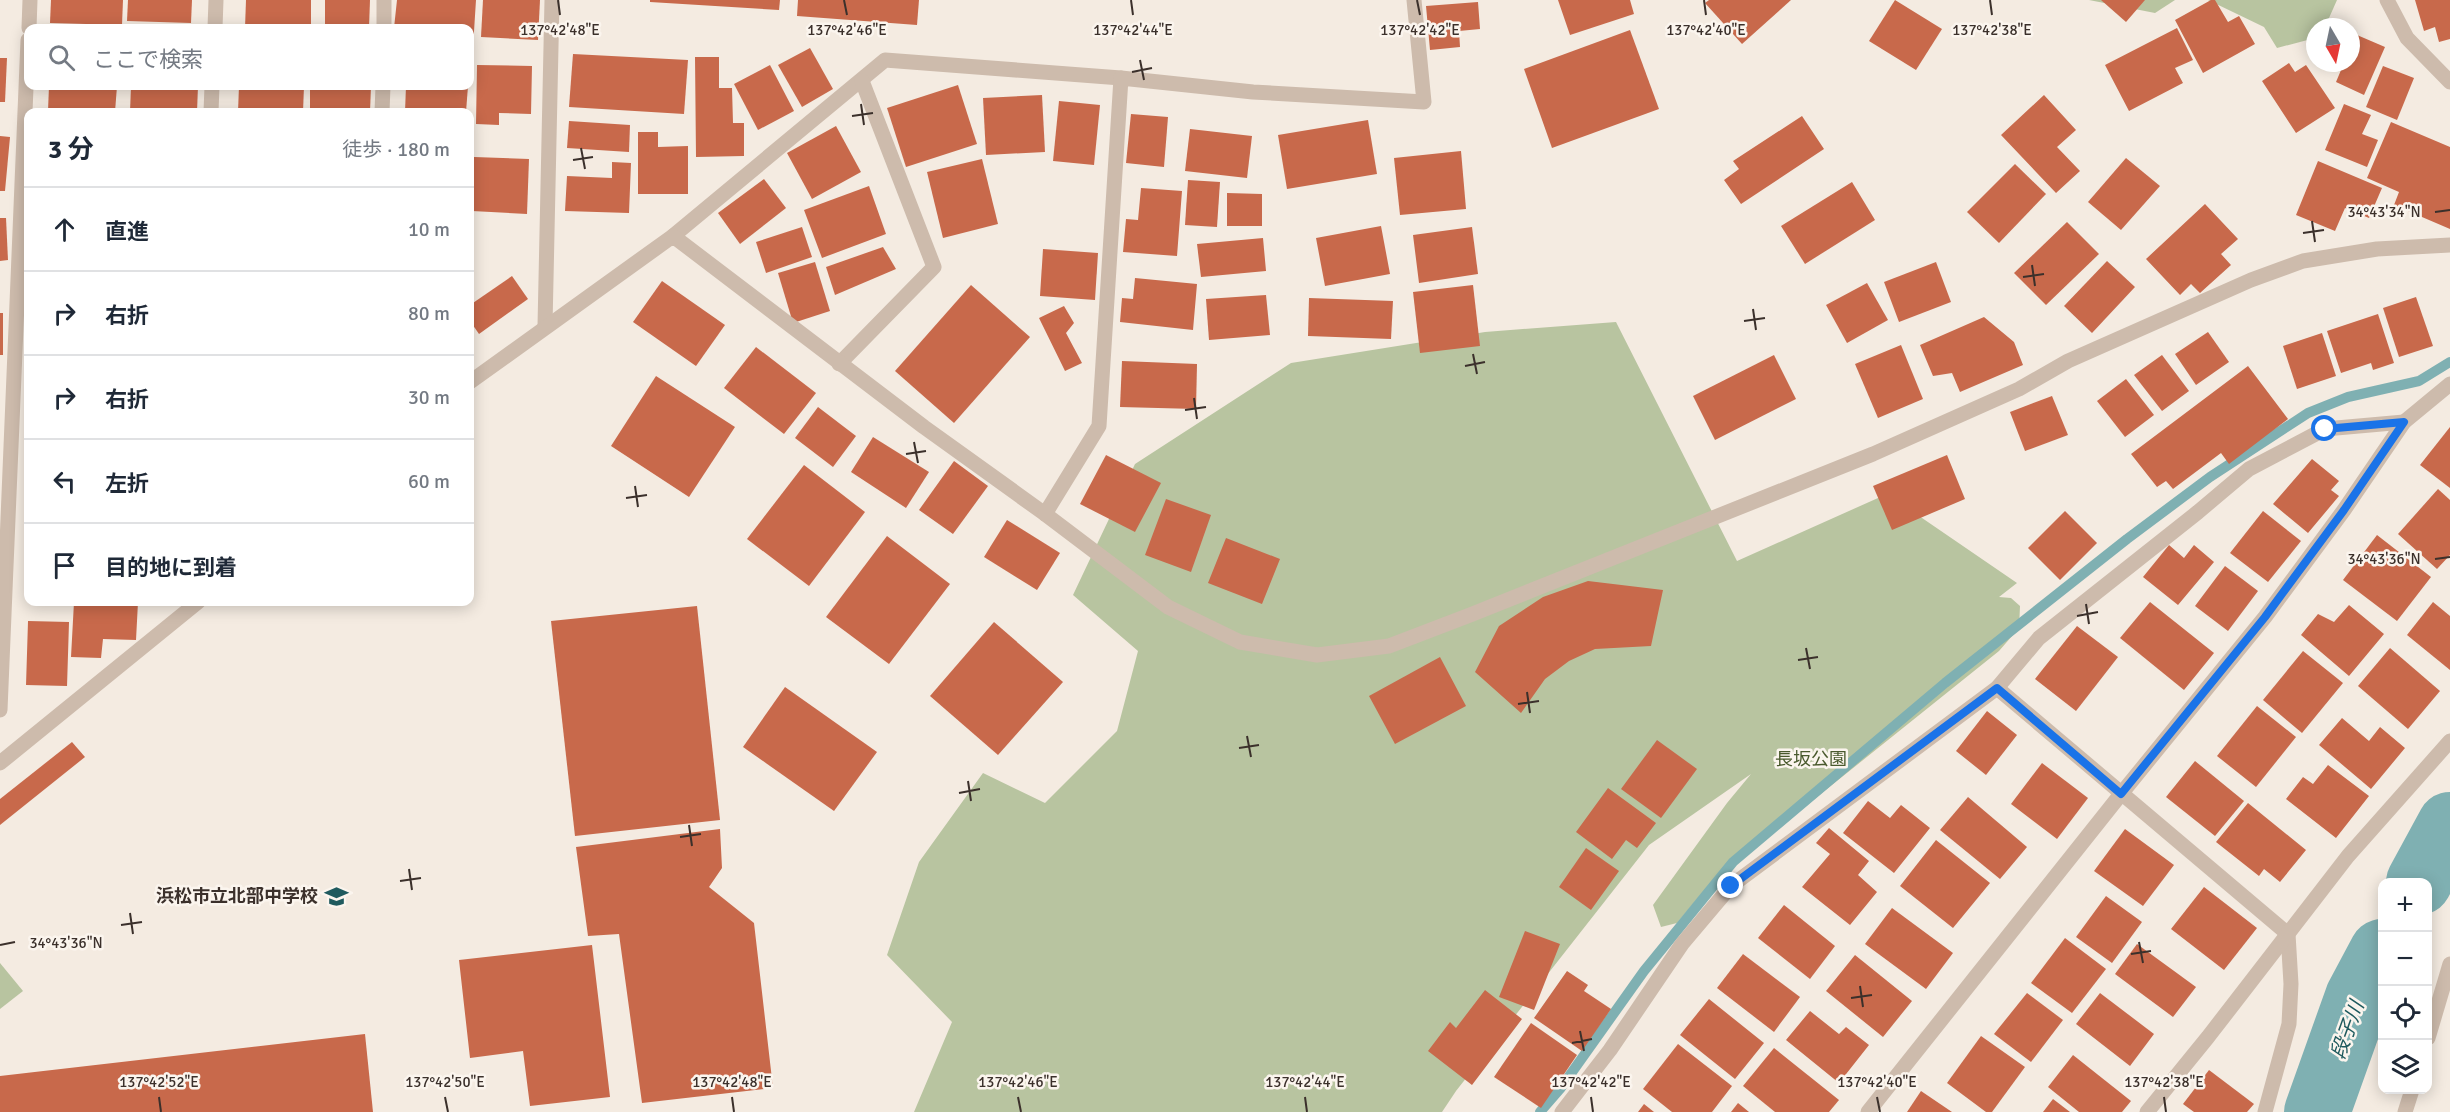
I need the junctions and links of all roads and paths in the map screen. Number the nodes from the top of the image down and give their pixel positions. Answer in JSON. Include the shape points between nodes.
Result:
{"nodes":[{"id":1,"x":30,"y":0,"type":"edge"},
{"id":2,"x":216,"y":0,"type":"edge"},
{"id":3,"x":384,"y":0,"type":"edge"},
{"id":4,"x":552,"y":0,"type":"edge"},
{"id":5,"x":1414,"y":0,"type":"edge"},
{"id":6,"x":2387,"y":0,"type":"edge"},
{"id":7,"x":29,"y":24,"type":"edge"},
{"id":8,"x":215,"y":24,"type":"edge"},
{"id":9,"x":384,"y":24,"type":"edge"},
{"id":10,"x":1121,"y":78,"type":"junction"},
{"id":11,"x":862,"y":81,"type":"junction"},
{"id":12,"x":2450,"y":82,"type":"edge"},
{"id":13,"x":26,"y":90,"type":"edge"},
{"id":14,"x":213,"y":90,"type":"edge"},
{"id":15,"x":383,"y":90,"type":"edge"},
{"id":16,"x":25,"y":108,"type":"edge"},
{"id":17,"x":211,"y":108,"type":"edge"},
{"id":18,"x":382,"y":108,"type":"edge"},
{"id":19,"x":24,"y":136,"type":"edge"},
{"id":20,"x":673,"y":236,"type":"junction"},
{"id":21,"x":2450,"y":245,"type":"edge"},
{"id":22,"x":545,"y":326,"type":"junction"},
{"id":23,"x":839,"y":364,"type":"junction"},
{"id":24,"x":474,"y":379,"type":"edge"},
{"id":25,"x":2450,"y":384,"type":"edge"},
{"id":26,"x":2404,"y":422,"type":"junction"},
{"id":27,"x":1045,"y":514,"type":"junction"},
{"id":28,"x":189,"y":606,"type":"edge"},
{"id":29,"x":1997,"y":688,"type":"junction"},
{"id":30,"x":0,"y":710,"type":"edge"},
{"id":31,"x":2450,"y":741,"type":"edge"},
{"id":32,"x":0,"y":763,"type":"edge"},
{"id":33,"x":2121,"y":794,"type":"junction"},
{"id":34,"x":2288,"y":934,"type":"junction"},
{"id":35,"x":2450,"y":964,"type":"edge"},
{"id":36,"x":2432,"y":1022,"type":"edge"},
{"id":37,"x":2410,"y":1094,"type":"edge"},
{"id":38,"x":1562,"y":1112,"type":"edge"},
{"id":39,"x":1868,"y":1112,"type":"edge"},
{"id":40,"x":2147,"y":1112,"type":"edge"},
{"id":41,"x":2265,"y":1112,"type":"edge"},
{"id":42,"x":2404,"y":1112,"type":"edge"}],
"edges":[{"from":1,"to":7,"type":"street"},
{"from":2,"to":8,"type":"street"},
{"from":3,"to":9,"type":"street"},
{"from":4,"to":22,"type":"street"},
{"from":5,"to":10,"type":"street","via":[[1424,102],[1253,92]]},
{"from":6,"to":12,"type":"street","via":[[2407,38]]},
{"from":10,"to":11,"type":"street","via":[[885,60]]},
{"from":10,"to":27,"type":"street","via":[[1100,426]]},
{"from":11,"to":20,"type":"street"},
{"from":11,"to":23,"type":"street","via":[[934,267]]},
{"from":13,"to":16,"type":"street"},
{"from":14,"to":17,"type":"street"},
{"from":15,"to":18,"type":"street"},
{"from":19,"to":30,"type":"street"},
{"from":20,"to":22,"type":"street"},
{"from":20,"to":23,"type":"street"},
{"from":21,"to":27,"type":"street","via":[[2377,249],[2303,261],[2251,280],[1873,454],[1389,645],[1317,655],[1240,642],[1168,607]]},
{"from":22,"to":24,"type":"street"},
{"from":23,"to":27,"type":"street"},
{"from":25,"to":26,"type":"street"},
{"from":26,"to":29,"type":"street","via":[[2325,429],[2249,469],[2039,638]]},
{"from":26,"to":33,"type":"street","via":[[2265,617]]},
{"from":28,"to":32,"type":"street"},
{"from":29,"to":33,"type":"street"},
{"from":29,"to":38,"type":"street","via":[[1731,886],[1682,945]]},
{"from":31,"to":34,"type":"street","via":[[2348,856]]},
{"from":33,"to":34,"type":"street"},
{"from":33,"to":39,"type":"street"},
{"from":34,"to":40,"type":"street"},
{"from":34,"to":41,"type":"street","via":[[2289,1024]]},
{"from":35,"to":36,"type":"street"},
{"from":37,"to":42,"type":"street"}]}
